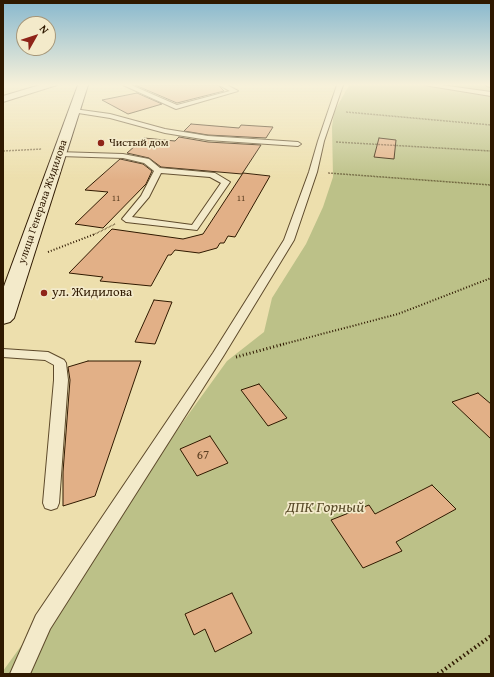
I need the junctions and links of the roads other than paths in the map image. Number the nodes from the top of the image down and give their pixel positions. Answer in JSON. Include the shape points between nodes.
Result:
{"nodes":[{"id":1,"x":70,"y":117,"type":"edge"},
{"id":2,"x":112,"y":117,"type":"edge"},
{"id":3,"x":329,"y":117,"type":"edge"},
{"id":4,"x":298,"y":144,"type":"dead end"},
{"id":5,"x":51,"y":151,"type":"junction"},
{"id":6,"x":158,"y":170,"type":"junction"},
{"id":7,"x":3,"y":318,"type":"edge"},
{"id":8,"x":3,"y":353,"type":"edge"},
{"id":9,"x":51,"y":503,"type":"dead end"},
{"id":10,"x":20,"y":674,"type":"edge"}],
"edges":[{"from":1,"to":5,"type":"main road","name":"улица Генерала Жидилова"},
{"from":2,"to":4,"type":"lane","via":[[165,131],[208,138]]},
{"from":3,"to":10,"type":"lane","via":[[289,240],[218,355],[43,622]]},
{"from":5,"to":6,"type":"lane","via":[[122,156],[146,161]]},
{"from":5,"to":7,"type":"main road","name":"улица Генерала Жидилова"},
{"from":6,"to":6,"type":"lane","via":[[145,197],[126,219],[194,228],[226,182],[212,175]]},
{"from":8,"to":9,"type":"lane","via":[[48,356],[60,363],[61,380]]}]}
